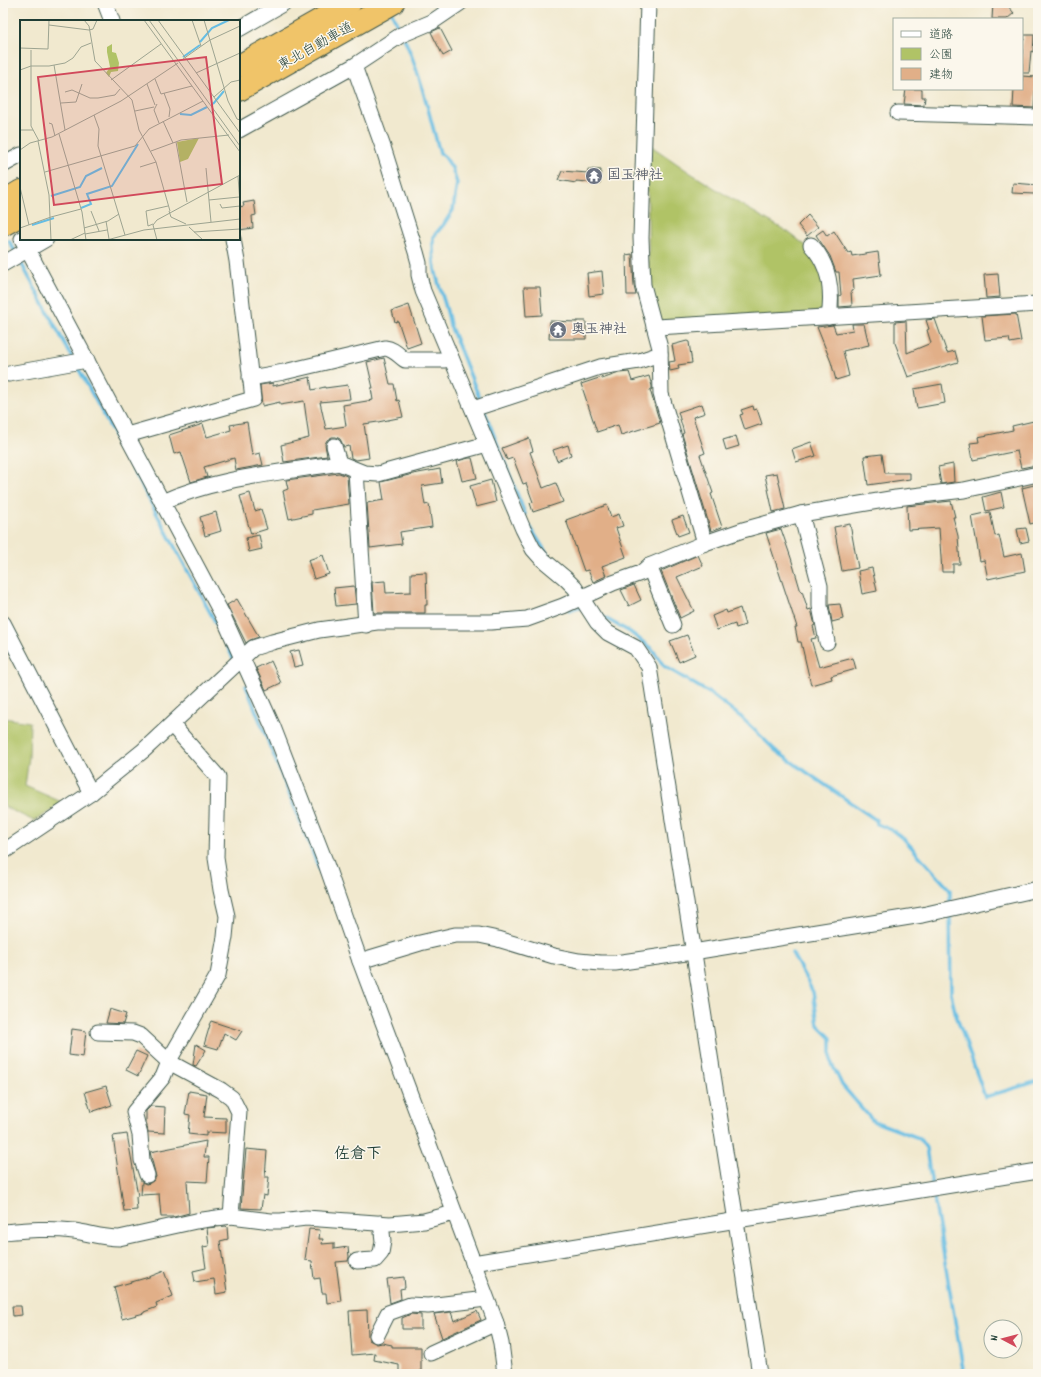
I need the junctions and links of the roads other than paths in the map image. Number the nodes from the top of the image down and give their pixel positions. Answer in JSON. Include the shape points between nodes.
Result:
{"nodes":[{"id":1,"x":104,"y":3,"type":"edge"},
{"id":2,"x":284,"y":3,"type":"edge"},
{"id":3,"x":393,"y":3,"type":"edge"},
{"id":4,"x":460,"y":3,"type":"edge"},
{"id":5,"x":648,"y":3,"type":"edge"},
{"id":6,"x":343,"y":7,"type":"edge"},
{"id":7,"x":112,"y":20,"type":"edge"},
{"id":8,"x":240,"y":29,"type":"edge"},
{"id":9,"x":240,"y":65,"type":"edge"},
{"id":10,"x":354,"y":66,"type":"junction"},
{"id":11,"x":240,"y":89,"type":"edge"},
{"id":12,"x":898,"y":113,"type":"dead end"},
{"id":13,"x":1038,"y":117,"type":"edge"},
{"id":14,"x":240,"y":129,"type":"edge"},
{"id":15,"x":20,"y":156,"type":"edge"},
{"id":16,"x":3,"y":165,"type":"edge"},
{"id":17,"x":20,"y":192,"type":"edge"},
{"id":18,"x":3,"y":202,"type":"edge"},
{"id":19,"x":19,"y":233,"type":"edge"},
{"id":20,"x":23,"y":240,"type":"edge"},
{"id":21,"x":233,"y":240,"type":"edge"},
{"id":22,"x":811,"y":245,"type":"dead end"},
{"id":23,"x":3,"y":264,"type":"edge"},
{"id":24,"x":1038,"y":304,"type":"edge"},
{"id":25,"x":829,"y":317,"type":"junction"},
{"id":26,"x":654,"y":326,"type":"junction"},
{"id":27,"x":660,"y":354,"type":"junction"},
{"id":28,"x":451,"y":358,"type":"junction"},
{"id":29,"x":87,"y":360,"type":"junction"},
{"id":30,"x":9,"y":374,"type":"dead end"},
{"id":31,"x":250,"y":378,"type":"junction"},
{"id":32,"x":472,"y":409,"type":"junction"},
{"id":33,"x":127,"y":435,"type":"junction"},
{"id":34,"x":487,"y":444,"type":"junction"},
{"id":35,"x":334,"y":446,"type":"dead end"},
{"id":36,"x":339,"y":463,"type":"junction"},
{"id":37,"x":356,"y":470,"type":"junction"},
{"id":38,"x":1038,"y":474,"type":"edge"},
{"id":39,"x":162,"y":502,"type":"junction"},
{"id":40,"x":801,"y":514,"type":"junction"},
{"id":41,"x":705,"y":543,"type":"junction"},
{"id":42,"x":649,"y":566,"type":"junction"},
{"id":43,"x":582,"y":598,"type":"junction"},
{"id":44,"x":3,"y":623,"type":"edge"},
{"id":45,"x":366,"y":625,"type":"junction"},
{"id":46,"x":674,"y":625,"type":"dead end"},
{"id":47,"x":827,"y":642,"type":"dead end"},
{"id":48,"x":243,"y":658,"type":"junction"},
{"id":49,"x":172,"y":725,"type":"junction"},
{"id":50,"x":91,"y":793,"type":"junction"},
{"id":51,"x":3,"y":852,"type":"edge"},
{"id":52,"x":1038,"y":889,"type":"edge"},
{"id":53,"x":693,"y":952,"type":"junction"},
{"id":54,"x":360,"y":961,"type":"junction"},
{"id":55,"x":98,"y":1032,"type":"dead end"},
{"id":56,"x":169,"y":1062,"type":"junction"},
{"id":57,"x":1038,"y":1171,"type":"edge"},
{"id":58,"x":147,"y":1175,"type":"dead end"},
{"id":59,"x":454,"y":1213,"type":"junction"},
{"id":60,"x":230,"y":1216,"type":"junction"},
{"id":61,"x":735,"y":1221,"type":"junction"},
{"id":62,"x":380,"y":1223,"type":"junction"},
{"id":63,"x":3,"y":1232,"type":"edge"},
{"id":64,"x":357,"y":1261,"type":"dead end"},
{"id":65,"x":473,"y":1263,"type":"junction"},
{"id":66,"x":486,"y":1299,"type":"junction"},
{"id":67,"x":496,"y":1324,"type":"junction"},
{"id":68,"x":377,"y":1335,"type":"dead end"},
{"id":69,"x":431,"y":1353,"type":"dead end"},
{"id":70,"x":505,"y":1374,"type":"edge"},
{"id":71,"x":760,"y":1374,"type":"edge"}],
"edges":[{"from":1,"to":7,"type":"street"},
{"from":2,"to":8,"type":"street"},
{"from":3,"to":11,"type":"highway","name":"東北自動車道"},
{"from":4,"to":10,"type":"street","via":[[432,22],[401,35]]},
{"from":5,"to":26,"type":"street","via":[[641,238],[643,285]]},
{"from":6,"to":9,"type":"highway","name":"東北自動車道"},
{"from":10,"to":14,"type":"street"},
{"from":10,"to":28,"type":"street","via":[[414,245],[423,291]]},
{"from":12,"to":13,"type":"street"},
{"from":15,"to":16,"type":"street"},
{"from":17,"to":18,"type":"highway"},
{"from":19,"to":23,"type":"street"},
{"from":20,"to":29,"type":"street"},
{"from":21,"to":31,"type":"street"},
{"from":22,"to":25,"type":"street","via":[[826,268]]},
{"from":24,"to":25,"type":"street"},
{"from":25,"to":26,"type":"street"},
{"from":26,"to":27,"type":"street"},
{"from":27,"to":32,"type":"street","via":[[639,361],[600,367]]},
{"from":27,"to":41,"type":"street","via":[[661,394]]},
{"from":28,"to":31,"type":"street","via":[[405,360],[391,349],[385,348]]},
{"from":28,"to":32,"type":"street"},
{"from":29,"to":30,"type":"street"},
{"from":29,"to":33,"type":"street"},
{"from":31,"to":33,"type":"street","via":[[253,399]]},
{"from":32,"to":34,"type":"street"},
{"from":33,"to":39,"type":"street"},
{"from":34,"to":37,"type":"street","via":[[378,474]]},
{"from":34,"to":43,"type":"street","via":[[533,549],[565,578]]},
{"from":35,"to":36,"type":"street"},
{"from":36,"to":37,"type":"street"},
{"from":36,"to":39,"type":"street","via":[[232,480],[179,494]]},
{"from":37,"to":45,"type":"street"},
{"from":38,"to":40,"type":"street","via":[[964,490]]},
{"from":39,"to":48,"type":"street"},
{"from":40,"to":41,"type":"street"},
{"from":40,"to":47,"type":"street","via":[[820,586],[820,606]]},
{"from":41,"to":42,"type":"street"},
{"from":42,"to":43,"type":"street","via":[[641,573]]},
{"from":42,"to":46,"type":"street"},
{"from":43,"to":45,"type":"street","via":[[527,619],[377,622]]},
{"from":43,"to":53,"type":"street","via":[[597,622],[608,633],[636,648],[649,666]]},
{"from":44,"to":50,"type":"street"},
{"from":45,"to":48,"type":"street","via":[[318,630],[272,642],[253,648]]},
{"from":48,"to":49,"type":"street"},
{"from":48,"to":54,"type":"street","via":[[319,846]]},
{"from":49,"to":50,"type":"street"},
{"from":49,"to":56,"type":"street","via":[[218,777],[216,858],[227,916],[218,975]]},
{"from":50,"to":51,"type":"street"},
{"from":52,"to":53,"type":"street","via":[[922,915]]},
{"from":53,"to":54,"type":"street","via":[[600,963],[554,956],[479,935],[455,935]]},
{"from":53,"to":61,"type":"street"},
{"from":54,"to":59,"type":"street"},
{"from":55,"to":56,"type":"street","via":[[133,1033],[142,1036]]},
{"from":56,"to":58,"type":"street","via":[[163,1077],[134,1112]]},
{"from":56,"to":60,"type":"street","via":[[221,1090],[232,1098],[238,1112]]},
{"from":57,"to":61,"type":"street"},
{"from":59,"to":62,"type":"street","via":[[424,1221]]},
{"from":59,"to":65,"type":"street"},
{"from":60,"to":62,"type":"street","via":[[271,1221],[306,1218]]},
{"from":60,"to":63,"type":"street","via":[[189,1222],[119,1238],[43,1229]]},
{"from":61,"to":65,"type":"street"},
{"from":61,"to":71,"type":"street"},
{"from":62,"to":64,"type":"street","via":[[383,1241],[381,1253],[375,1260]]},
{"from":65,"to":66,"type":"street"},
{"from":66,"to":67,"type":"street"},
{"from":66,"to":68,"type":"street","via":[[428,1306],[410,1305],[388,1313]]},
{"from":67,"to":69,"type":"street"},
{"from":67,"to":70,"type":"street"}]}
